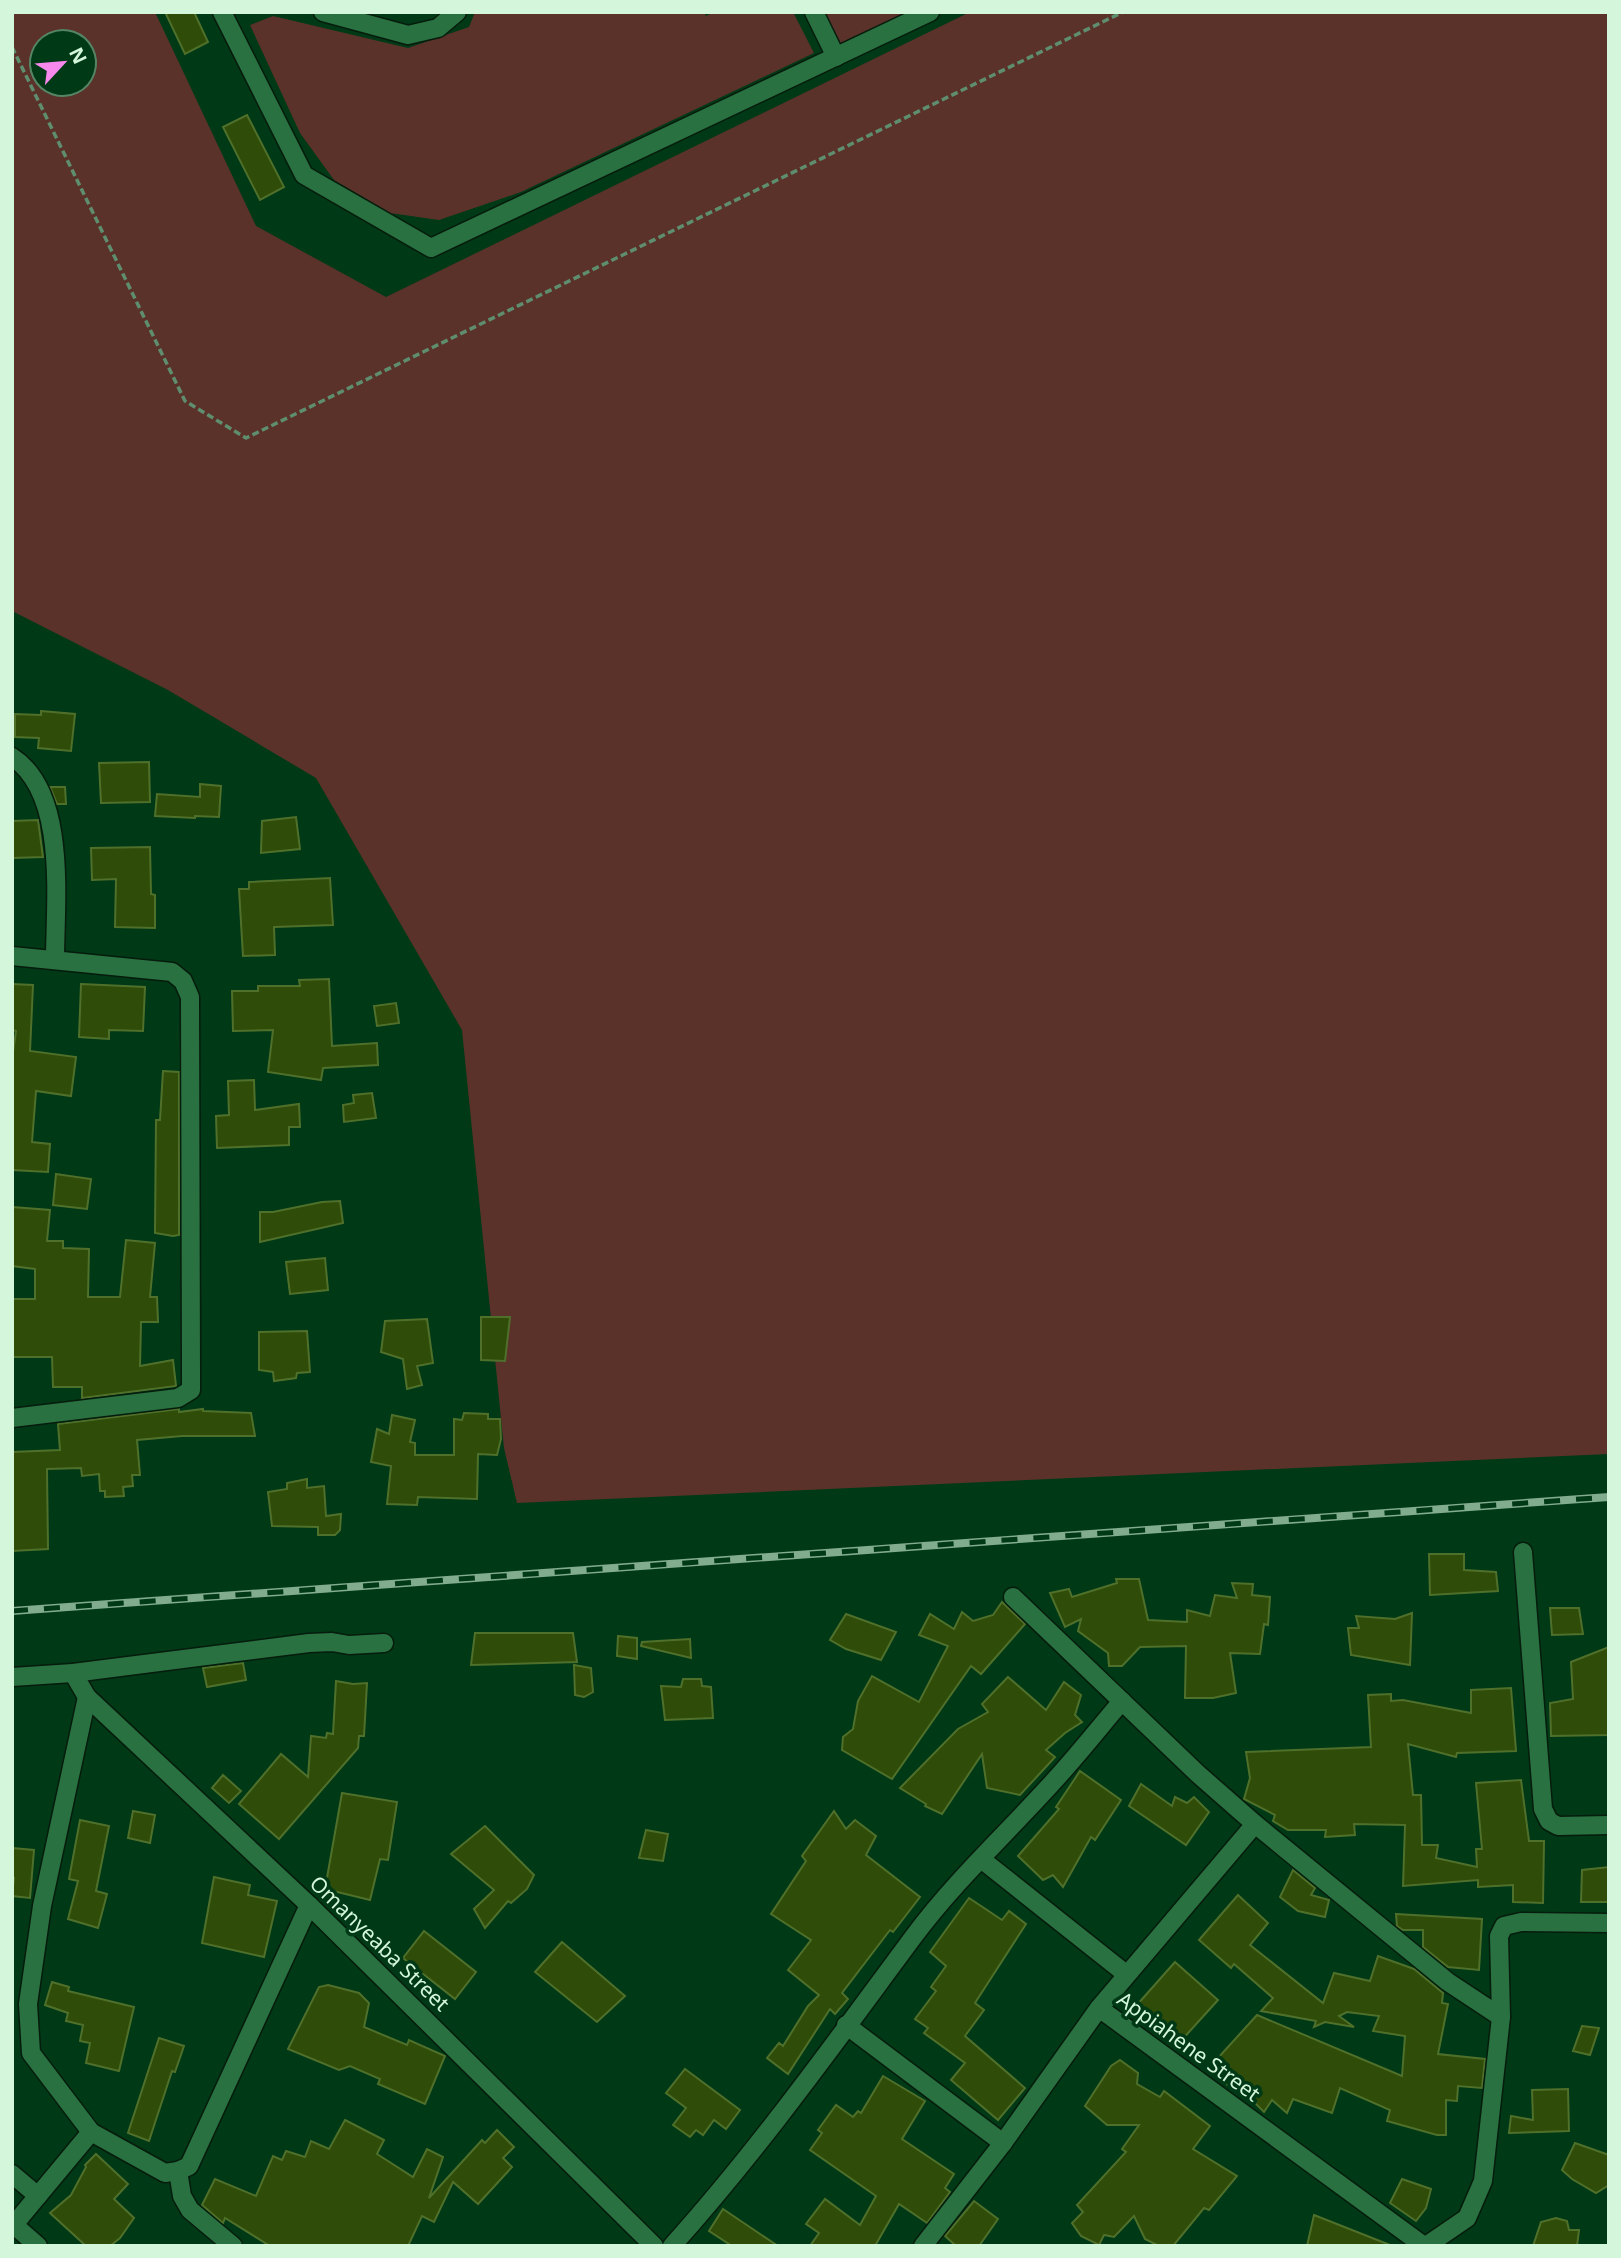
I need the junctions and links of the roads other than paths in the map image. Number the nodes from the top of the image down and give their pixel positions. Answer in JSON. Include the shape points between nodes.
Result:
{"nodes":[{"id":1,"x":222,"y":12,"type":"edge"},
{"id":2,"x":323,"y":12,"type":"edge"},
{"id":3,"x":457,"y":12,"type":"edge"},
{"id":4,"x":814,"y":12,"type":"edge"},
{"id":5,"x":930,"y":12,"type":"edge"},
{"id":6,"x":836,"y":57,"type":"junction"},
{"id":7,"x":12,"y":757,"type":"edge"},
{"id":8,"x":12,"y":956,"type":"edge"},
{"id":9,"x":55,"y":960,"type":"junction"},
{"id":10,"x":12,"y":1418,"type":"edge"},
{"id":11,"x":1522,"y":1552,"type":"dead end"},
{"id":12,"x":1013,"y":1597,"type":"dead end"},
{"id":13,"x":384,"y":1643,"type":"dead end"},
{"id":14,"x":73,"y":1673,"type":"junction"},
{"id":15,"x":12,"y":1677,"type":"edge"},
{"id":16,"x":87,"y":1697,"type":"junction"},
{"id":17,"x":1122,"y":1701,"type":"junction"},
{"id":18,"x":1255,"y":1824,"type":"junction"},
{"id":19,"x":1609,"y":1825,"type":"edge"},
{"id":20,"x":981,"y":1859,"type":"junction"},
{"id":21,"x":309,"y":1905,"type":"junction"},
{"id":22,"x":1609,"y":1923,"type":"edge"},
{"id":23,"x":1126,"y":1974,"type":"junction"},
{"id":24,"x":1099,"y":2008,"type":"junction"},
{"id":25,"x":1501,"y":2017,"type":"junction"},
{"id":26,"x":846,"y":2025,"type":"junction"},
{"id":27,"x":91,"y":2132,"type":"junction"},
{"id":28,"x":1003,"y":2143,"type":"junction"},
{"id":29,"x":178,"y":2171,"type":"junction"},
{"id":30,"x":12,"y":2174,"type":"edge"},
{"id":31,"x":38,"y":2196,"type":"junction"},
{"id":32,"x":13,"y":2226,"type":"edge"},
{"id":33,"x":38,"y":2246,"type":"edge"},
{"id":34,"x":233,"y":2246,"type":"edge"},
{"id":35,"x":654,"y":2246,"type":"edge"},
{"id":36,"x":672,"y":2246,"type":"edge"},
{"id":37,"x":923,"y":2246,"type":"edge"},
{"id":38,"x":1425,"y":2246,"type":"edge"}],
"edges":[{"from":1,"to":6,"type":"street","via":[[304,175],[431,248]]},
{"from":2,"to":3,"type":"street","via":[[408,35],[438,27]]},
{"from":4,"to":6,"type":"street"},
{"from":5,"to":6,"type":"street"},
{"from":7,"to":9,"type":"street","via":[[36,784],[50,813],[55,839]]},
{"from":8,"to":9,"type":"street"},
{"from":9,"to":10,"type":"street","via":[[172,972],[183,981],[190,997],[191,1390],[178,1398]]},
{"from":11,"to":19,"type":"street","via":[[1543,1809],[1558,1826]]},
{"from":12,"to":17,"type":"street"},
{"from":13,"to":14,"type":"street","via":[[309,1643]]},
{"from":14,"to":15,"type":"street"},
{"from":14,"to":16,"type":"street","name":"Omanyeaba Street"},
{"from":16,"to":21,"type":"street","name":"Omanyeaba Street"},
{"from":16,"to":27,"type":"street","via":[[42,1906],[28,2004],[31,2053]]},
{"from":17,"to":18,"type":"street"},
{"from":17,"to":20,"type":"street"},
{"from":18,"to":23,"type":"street"},
{"from":18,"to":25,"type":"street","via":[[1448,1982]]},
{"from":20,"to":23,"type":"street"},
{"from":20,"to":26,"type":"street","via":[[915,1934]]},
{"from":21,"to":29,"type":"street","via":[[188,2166]]},
{"from":21,"to":35,"type":"street","name":"Omanyeaba Street"},
{"from":22,"to":25,"type":"street","via":[[1521,1922],[1504,1926],[1499,1936]]},
{"from":23,"to":24,"type":"street"},
{"from":24,"to":28,"type":"street","name":"Appiahene Street"},
{"from":24,"to":38,"type":"street","name":"Appiahene Street"},
{"from":25,"to":38,"type":"street","via":[[1483,2181],[1466,2218]]},
{"from":26,"to":28,"type":"street"},
{"from":26,"to":36,"type":"street","via":[[749,2157]]},
{"from":27,"to":29,"type":"street","via":[[165,2173]]},
{"from":27,"to":31,"type":"street"},
{"from":28,"to":37,"type":"street","name":"Appiahene Street"},
{"from":29,"to":34,"type":"street","via":[[182,2196],[190,2210]]},
{"from":30,"to":31,"type":"street"},
{"from":31,"to":32,"type":"street"},
{"from":32,"to":33,"type":"street"}]}
